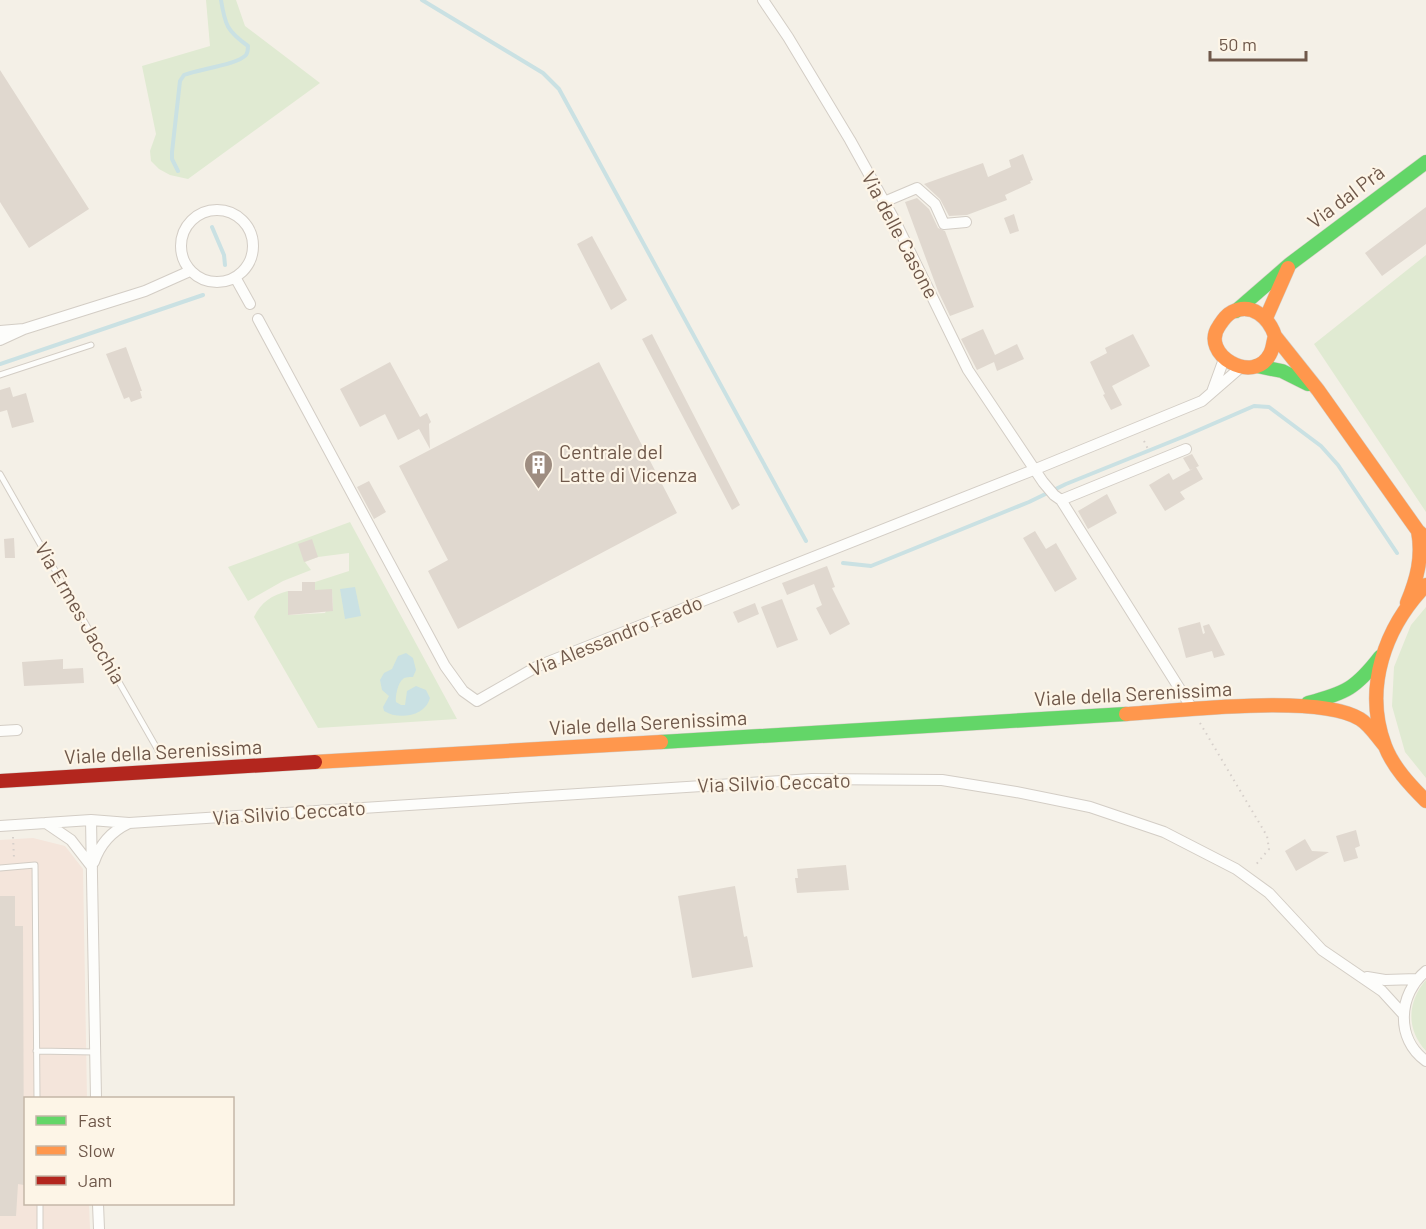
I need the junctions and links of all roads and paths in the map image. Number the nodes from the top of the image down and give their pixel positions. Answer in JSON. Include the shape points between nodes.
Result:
{"nodes":[{"id":1,"x":763,"y":0,"type":"edge"},
{"id":2,"x":1426,"y":162,"type":"edge"},
{"id":3,"x":884,"y":202,"type":"junction"},
{"id":4,"x":966,"y":222,"type":"dead end"},
{"id":5,"x":1290,"y":264,"type":"junction"},
{"id":6,"x":190,"y":271,"type":"junction"},
{"id":7,"x":235,"y":277,"type":"junction"},
{"id":8,"x":250,"y":304,"type":"dead end"},
{"id":9,"x":1236,"y":310,"type":"junction"},
{"id":10,"x":1266,"y":318,"type":"junction"},
{"id":11,"x":258,"y":320,"type":"dead end"},
{"id":12,"x":24,"y":329,"type":"junction"},
{"id":13,"x":0,"y":331,"type":"edge"},
{"id":14,"x":1275,"y":336,"type":"junction"},
{"id":15,"x":0,"y":340,"type":"edge"},
{"id":16,"x":91,"y":345,"type":"dead end"},
{"id":17,"x":1224,"y":359,"type":"junction"},
{"id":18,"x":1257,"y":366,"type":"junction"},
{"id":19,"x":1240,"y":368,"type":"junction"},
{"id":20,"x":0,"y":375,"type":"edge"},
{"id":21,"x":1318,"y":390,"type":"junction"},
{"id":22,"x":1212,"y":392,"type":"junction"},
{"id":23,"x":1144,"y":441,"type":"dead end"},
{"id":24,"x":1186,"y":449,"type":"dead end"},
{"id":25,"x":1150,"y":455,"type":"dead end"},
{"id":26,"x":1036,"y":469,"type":"junction"},
{"id":27,"x":0,"y":474,"type":"edge"},
{"id":28,"x":1057,"y":498,"type":"junction"},
{"id":29,"x":1422,"y":534,"type":"edge"},
{"id":30,"x":1426,"y":585,"type":"edge"},
{"id":31,"x":1403,"y":610,"type":"junction"},
{"id":32,"x":1384,"y":652,"type":"junction"},
{"id":33,"x":1298,"y":705,"type":"junction"},
{"id":34,"x":1193,"y":710,"type":"junction"},
{"id":35,"x":16,"y":730,"type":"dead end"},
{"id":36,"x":0,"y":731,"type":"edge"},
{"id":37,"x":1385,"y":746,"type":"junction"},
{"id":38,"x":159,"y":752,"type":"dead end"},
{"id":39,"x":0,"y":781,"type":"edge"},
{"id":40,"x":1426,"y":801,"type":"edge"},
{"id":41,"x":91,"y":820,"type":"junction"},
{"id":42,"x":46,"y":823,"type":"junction"},
{"id":43,"x":129,"y":823,"type":"junction"},
{"id":44,"x":12,"y":825,"type":"junction"},
{"id":45,"x":0,"y":826,"type":"edge"},
{"id":46,"x":14,"y":867,"type":"junction"},
{"id":47,"x":0,"y":868,"type":"edge"},
{"id":48,"x":93,"y":868,"type":"junction"},
{"id":49,"x":1247,"y":877,"type":"junction"},
{"id":50,"x":1426,"y":971,"type":"edge"},
{"id":51,"x":1364,"y":976,"type":"junction"},
{"id":52,"x":1417,"y":979,"type":"junction"},
{"id":53,"x":1403,"y":1014,"type":"junction"},
{"id":54,"x":36,"y":1051,"type":"junction"},
{"id":55,"x":95,"y":1052,"type":"junction"},
{"id":56,"x":1426,"y":1061,"type":"edge"},
{"id":57,"x":37,"y":1097,"type":"edge"},
{"id":58,"x":96,"y":1097,"type":"edge"},
{"id":59,"x":40,"y":1205,"type":"edge"},
{"id":60,"x":98,"y":1205,"type":"edge"},
{"id":61,"x":40,"y":1229,"type":"edge"},
{"id":62,"x":99,"y":1229,"type":"edge"}],
"edges":[{"from":1,"to":3,"type":"street","name":"Via delle Casone"},
{"from":2,"to":5,"type":"main road","name":"Via dal Prà"},
{"from":3,"to":4,"type":"street","via":[[917,188],[935,204],[944,224]]},
{"from":3,"to":26,"type":"street","name":"Via delle Casone","via":[[968,370]]},
{"from":5,"to":9,"type":"main road","name":"Via dal Prà"},
{"from":5,"to":10,"type":"main road","name":"Via dal Prà"},
{"from":6,"to":7,"type":"street","via":[[208,281]]},
{"from":6,"to":7,"type":"street","via":[[181,252],[184,231],[196,217],[217,210],[238,217],[251,236],[251,258]]},
{"from":6,"to":12,"type":"street","via":[[145,291]]},
{"from":7,"to":8,"type":"street"},
{"from":9,"to":10,"type":"main road","via":[[1252,310]]},
{"from":9,"to":17,"type":"main road","via":[[1227,315],[1217,332],[1218,351]]},
{"from":10,"to":14,"type":"main road"},
{"from":11,"to":26,"type":"street","name":"Via Alessandro Faedo","via":[[445,666],[463,691],[477,701],[538,666]]},
{"from":12,"to":13,"type":"street"},
{"from":12,"to":15,"type":"street"},
{"from":14,"to":18,"type":"main road","via":[[1271,354]]},
{"from":14,"to":21,"type":"main road"},
{"from":16,"to":20,"type":"lane"},
{"from":17,"to":19,"type":"main road"},
{"from":17,"to":22,"type":"street"},
{"from":18,"to":19,"type":"main road"},
{"from":18,"to":21,"type":"main road","via":[[1281,371]]},
{"from":19,"to":22,"type":"street"},
{"from":21,"to":29,"type":"main road"},
{"from":22,"to":26,"type":"street","via":[[1202,401]]},
{"from":23,"to":25,"type":"path"},
{"from":24,"to":28,"type":"street"},
{"from":26,"to":28,"type":"street","name":"Via delle Casone"},
{"from":27,"to":38,"type":"lane","name":"Via Ermes Jacchia"},
{"from":28,"to":34,"type":"street","name":"Via delle Casone"},
{"from":29,"to":31,"type":"main road","via":[[1415,585]]},
{"from":30,"to":31,"type":"main road"},
{"from":31,"to":32,"type":"main road"},
{"from":32,"to":33,"type":"main road","name":"Viale della Serenissima","via":[[1365,677],[1353,685],[1340,693]]},
{"from":32,"to":37,"type":"main road","via":[[1377,704]]},
{"from":33,"to":34,"type":"main road","name":"Viale della Serenissima"},
{"from":33,"to":37,"type":"main road","name":"Viale della Serenissima","via":[[1342,710],[1361,719]]},
{"from":34,"to":39,"type":"main road","name":"Viale della Serenissima"},
{"from":34,"to":49,"type":"path","via":[[1267,836],[1269,849]]},
{"from":35,"to":36,"type":"street"},
{"from":37,"to":40,"type":"main road","via":[[1407,782]]},
{"from":41,"to":42,"type":"street"},
{"from":41,"to":43,"type":"street","name":"Via Silvio Ceccato"},
{"from":41,"to":48,"type":"street"},
{"from":42,"to":44,"type":"street"},
{"from":42,"to":48,"type":"street","via":[[71,840]]},
{"from":43,"to":48,"type":"street","via":[[109,836]]},
{"from":43,"to":49,"type":"street","name":"Via Silvio Ceccato","via":[[812,779],[942,780],[1089,807],[1164,832]]},
{"from":44,"to":45,"type":"street"},
{"from":44,"to":46,"type":"path"},
{"from":46,"to":47,"type":"lane"},
{"from":46,"to":54,"type":"lane","via":[[35,865]]},
{"from":48,"to":55,"type":"street"},
{"from":49,"to":51,"type":"street","name":"Via Silvio Ceccato","via":[[1269,893],[1322,950]]},
{"from":50,"to":52,"type":"street"},
{"from":51,"to":52,"type":"street","name":"Via Silvio Ceccato"},
{"from":51,"to":53,"type":"street","name":"Via Silvio Ceccato"},
{"from":52,"to":53,"type":"street"},
{"from":53,"to":56,"type":"street","via":[[1412,1047]]},
{"from":54,"to":55,"type":"lane"},
{"from":54,"to":57,"type":"lane"},
{"from":55,"to":58,"type":"street"},
{"from":59,"to":61,"type":"lane"},
{"from":60,"to":62,"type":"street"}]}
